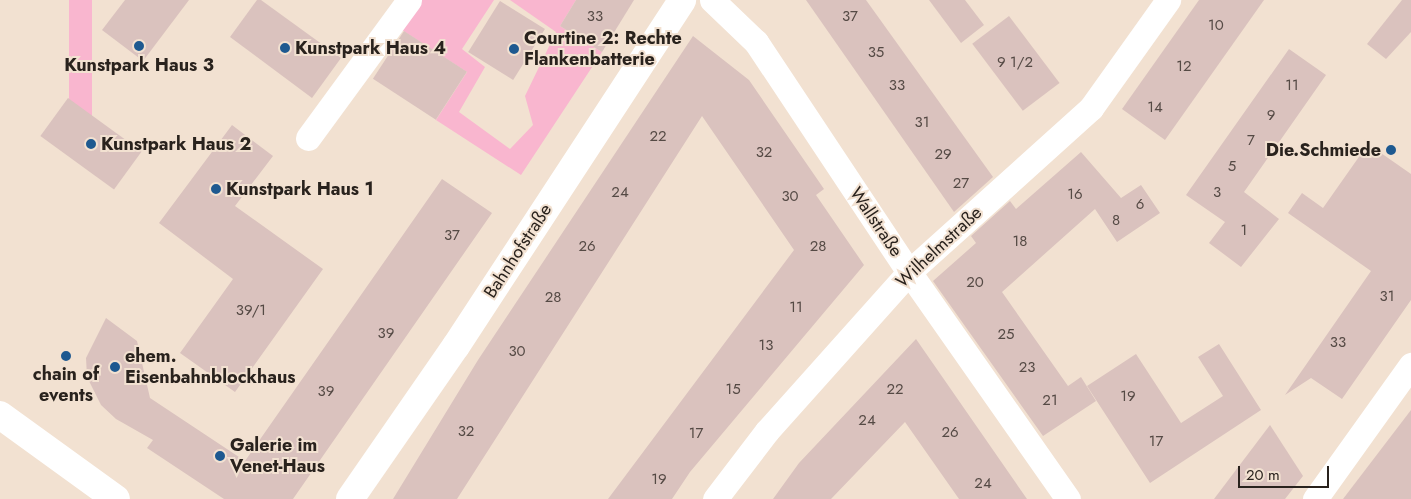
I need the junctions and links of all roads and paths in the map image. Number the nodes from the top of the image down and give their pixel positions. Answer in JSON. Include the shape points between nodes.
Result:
{"nodes":[{"id":1,"x":409,"y":0,"type":"edge"},
{"id":2,"x":682,"y":0,"type":"edge"},
{"id":3,"x":712,"y":0,"type":"edge"},
{"id":4,"x":1168,"y":0,"type":"edge"},
{"id":5,"x":308,"y":138,"type":"dead end"},
{"id":6,"x":909,"y":272,"type":"junction"},
{"id":7,"x":1411,"y":365,"type":"edge"},
{"id":8,"x":0,"y":416,"type":"edge"},
{"id":9,"x":116,"y":499,"type":"edge"},
{"id":10,"x":350,"y":499,"type":"edge"},
{"id":11,"x":715,"y":499,"type":"edge"},
{"id":12,"x":1068,"y":499,"type":"edge"},
{"id":13,"x":1315,"y":499,"type":"edge"}],
"edges":[{"from":1,"to":5,"type":"street"},
{"from":2,"to":10,"type":"street","name":"Bahnhofstraße","via":[[456,346]]},
{"from":3,"to":6,"type":"street","name":"Wallstraße","via":[[756,42]]},
{"from":4,"to":6,"type":"street","name":"Wilhelmstraße","via":[[1091,108]]},
{"from":6,"to":11,"type":"street","name":"Wilhelmstraße","via":[[767,431]]},
{"from":6,"to":12,"type":"street","name":"Wallstraße"},
{"from":7,"to":13,"type":"street"},
{"from":8,"to":9,"type":"street"}]}
